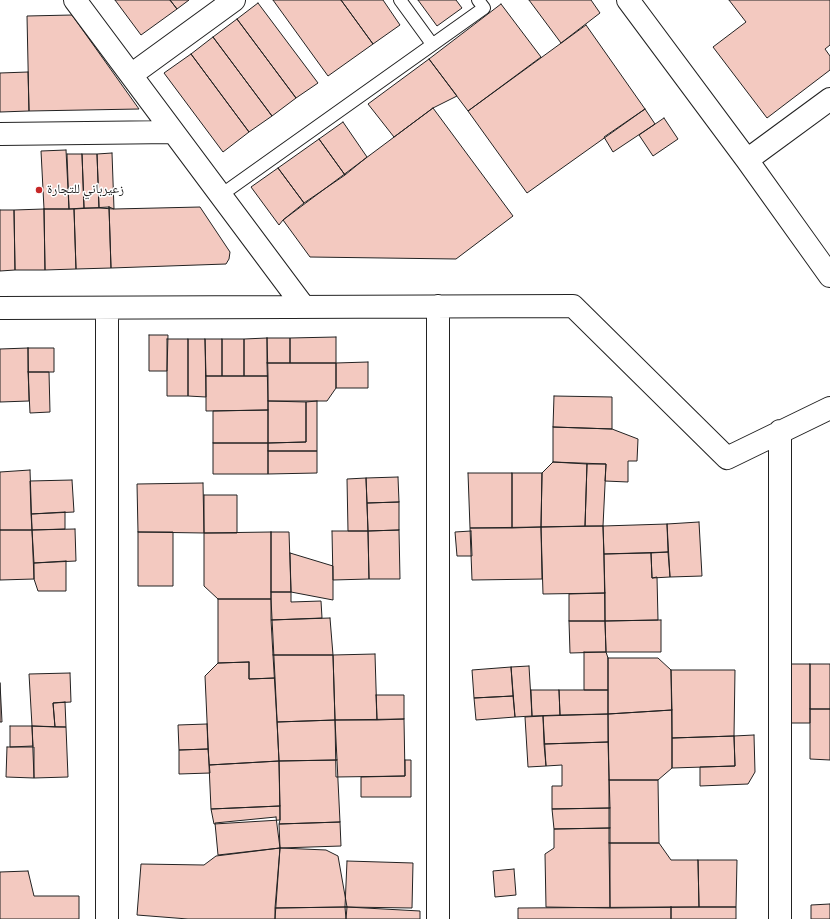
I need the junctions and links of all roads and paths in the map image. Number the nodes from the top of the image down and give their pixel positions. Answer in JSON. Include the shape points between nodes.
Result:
{"nodes":[{"id":1,"x":234,"y":0,"type":"edge"},
{"id":2,"x":400,"y":0,"type":"edge"},
{"id":3,"x":478,"y":0,"type":"edge"},
{"id":4,"x":628,"y":0,"type":"edge"},
{"id":5,"x":77,"y":1,"type":"edge"},
{"id":6,"x":432,"y":44,"type":"junction"},
{"id":7,"x":132,"y":76,"type":"junction"},
{"id":8,"x":830,"y":99,"type":"edge"},
{"id":9,"x":173,"y":132,"type":"junction"},
{"id":10,"x":0,"y":134,"type":"edge"},
{"id":11,"x":747,"y":160,"type":"junction"},
{"id":12,"x":221,"y":195,"type":"junction"},
{"id":13,"x":830,"y":276,"type":"edge"},
{"id":14,"x":438,"y":306,"type":"junction"},
{"id":15,"x":304,"y":307,"type":"junction"},
{"id":16,"x":0,"y":308,"type":"edge"},
{"id":17,"x":107,"y":308,"type":"junction"},
{"id":18,"x":830,"y":408,"type":"edge"},
{"id":19,"x":780,"y":431,"type":"junction"},
{"id":20,"x":107,"y":919,"type":"edge"},
{"id":21,"x":438,"y":919,"type":"edge"},
{"id":22,"x":780,"y":919,"type":"edge"}],
"edges":[{"from":1,"to":7,"type":"street"},
{"from":2,"to":6,"type":"lane"},
{"from":3,"to":6,"type":"lane","via":[[484,8]]},
{"from":4,"to":11,"type":"street"},
{"from":5,"to":7,"type":"street"},
{"from":6,"to":12,"type":"lane"},
{"from":7,"to":9,"type":"street"},
{"from":8,"to":11,"type":"street"},
{"from":9,"to":10,"type":"street"},
{"from":9,"to":12,"type":"street"},
{"from":11,"to":13,"type":"street"},
{"from":12,"to":15,"type":"street"},
{"from":14,"to":15,"type":"street"},
{"from":14,"to":19,"type":"street","via":[[573,306],[727,458]]},
{"from":14,"to":21,"type":"street"},
{"from":15,"to":17,"type":"street"},
{"from":16,"to":17,"type":"street"},
{"from":17,"to":20,"type":"street"},
{"from":18,"to":19,"type":"street"},
{"from":19,"to":22,"type":"street"}]}
